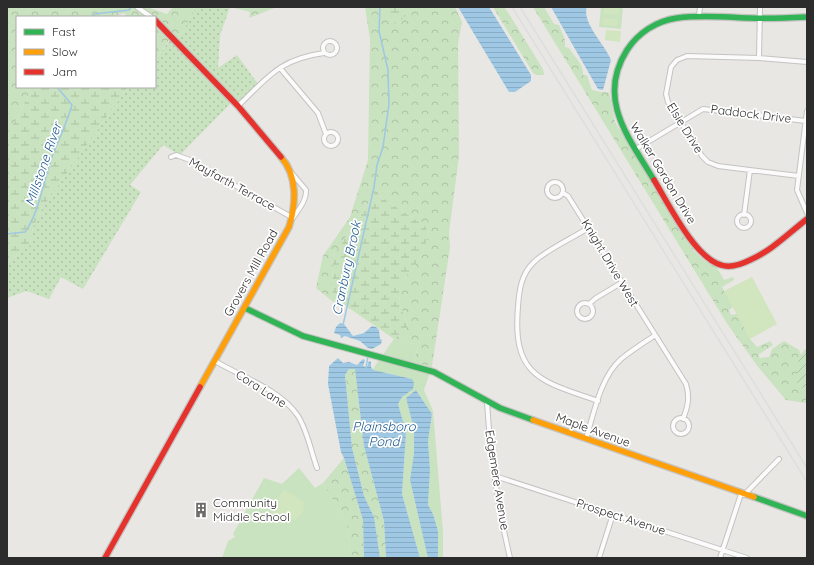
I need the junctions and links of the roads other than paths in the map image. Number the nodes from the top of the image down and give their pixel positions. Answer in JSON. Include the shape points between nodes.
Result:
{"nodes":[{"id":1,"x":700,"y":7,"type":"edge"},
{"id":2,"x":760,"y":7,"type":"edge"},
{"id":3,"x":139,"y":8,"type":"edge"},
{"id":4,"x":699,"y":15,"type":"junction"},
{"id":5,"x":150,"y":16,"type":"edge"},
{"id":6,"x":807,"y":17,"type":"edge"},
{"id":7,"x":760,"y":19,"type":"junction"},
{"id":8,"x":156,"y":21,"type":"edge"},
{"id":9,"x":324,"y":52,"type":"dead end"},
{"id":10,"x":759,"y":58,"type":"junction"},
{"id":11,"x":806,"y":60,"type":"edge"},
{"id":12,"x":280,"y":68,"type":"junction"},
{"id":13,"x":238,"y":106,"type":"junction"},
{"id":14,"x":807,"y":111,"type":"edge"},
{"id":15,"x":680,"y":121,"type":"junction"},
{"id":16,"x":806,"y":121,"type":"junction"},
{"id":17,"x":326,"y":134,"type":"dead end"},
{"id":18,"x":636,"y":149,"type":"junction"},
{"id":19,"x":171,"y":157,"type":"dead end"},
{"id":20,"x":750,"y":170,"type":"junction"},
{"id":21,"x":290,"y":171,"type":"junction"},
{"id":22,"x":799,"y":176,"type":"junction"},
{"id":23,"x":562,"y":193,"type":"dead end"},
{"id":24,"x":807,"y":213,"type":"edge"},
{"id":25,"x":744,"y":215,"type":"dead end"},
{"id":26,"x":292,"y":218,"type":"junction"},
{"id":27,"x":807,"y":219,"type":"edge"},
{"id":28,"x":588,"y":228,"type":"junction"},
{"id":29,"x":621,"y":283,"type":"junction"},
{"id":30,"x":589,"y":304,"type":"junction"},
{"id":31,"x":245,"y":308,"type":"junction"},
{"id":32,"x":654,"y":336,"type":"junction"},
{"id":33,"x":215,"y":361,"type":"junction"},
{"id":34,"x":598,"y":401,"type":"junction"},
{"id":35,"x":487,"y":402,"type":"junction"},
{"id":36,"x":683,"y":419,"type":"dead end"},
{"id":37,"x":586,"y":439,"type":"junction"},
{"id":38,"x":779,"y":459,"type":"dead end"},
{"id":39,"x":317,"y":468,"type":"dead end"},
{"id":40,"x":495,"y":476,"type":"junction"},
{"id":41,"x":743,"y":494,"type":"junction"},
{"id":42,"x":613,"y":514,"type":"junction"},
{"id":43,"x":807,"y":516,"type":"edge"},
{"id":44,"x":722,"y":550,"type":"junction"},
{"id":45,"x":106,"y":558,"type":"edge"},
{"id":46,"x":510,"y":558,"type":"edge"},
{"id":47,"x":599,"y":558,"type":"edge"},
{"id":48,"x":720,"y":558,"type":"edge"},
{"id":49,"x":747,"y":558,"type":"edge"}],
"edges":[{"from":1,"to":4,"type":"street"},
{"from":2,"to":7,"type":"street"},
{"from":3,"to":5,"type":"street"},
{"from":4,"to":7,"type":"street","name":"Walker Gordon Drive"},
{"from":4,"to":18,"type":"street","name":"Walker Gordon Drive","via":[[672,18],[647,29],[633,41],[620,64],[614,85],[615,104],[624,130]]},
{"from":6,"to":7,"type":"street","name":"Walker Gordon Drive"},
{"from":7,"to":10,"type":"street"},
{"from":8,"to":13,"type":"street","name":"Grovers Mill Road"},
{"from":9,"to":12,"type":"street","via":[[300,57]]},
{"from":10,"to":11,"type":"street","name":"Elsie Drive"},
{"from":10,"to":15,"type":"street","name":"Elsie Drive","via":[[692,55],[677,60],[669,71],[666,94]]},
{"from":12,"to":13,"type":"street"},
{"from":12,"to":17,"type":"street","via":[[315,110]]},
{"from":13,"to":21,"type":"street","name":"Grovers Mill Road","via":[[280,154]]},
{"from":14,"to":16,"type":"street"},
{"from":15,"to":16,"type":"street","name":"Paddock Drive","via":[[706,108]]},
{"from":15,"to":18,"type":"street","name":"Paddock Drive"},
{"from":15,"to":20,"type":"street","name":"Elsie Drive","via":[[708,162],[716,166]]},
{"from":16,"to":22,"type":"street"},
{"from":18,"to":27,"type":"street","name":"Walker Gordon Drive","via":[[695,247],[704,256],[716,262],[732,265],[749,262]]},
{"from":19,"to":26,"type":"street","name":"Mayfarth Terrace","via":[[176,155],[190,160]]},
{"from":20,"to":22,"type":"street","name":"Elsie Drive"},
{"from":20,"to":25,"type":"street"},
{"from":21,"to":26,"type":"street","name":"Grovers Mill Road","via":[[295,189]]},
{"from":21,"to":26,"type":"street","via":[[306,190]]},
{"from":22,"to":24,"type":"street","via":[[798,194]]},
{"from":23,"to":28,"type":"street","name":"Knight Drive West","via":[[568,196]]},
{"from":26,"to":31,"type":"street","name":"Grovers Mill Road"},
{"from":28,"to":29,"type":"street","name":"Knight Drive West"},
{"from":28,"to":34,"type":"street","via":[[534,262],[526,272],[519,295],[516,330],[522,357],[537,375],[548,383]]},
{"from":29,"to":30,"type":"street"},
{"from":29,"to":32,"type":"street","name":"Knight Drive West"},
{"from":30,"to":30,"type":"street","via":[[579,305],[576,312],[580,317],[586,319],[591,315],[593,310]]},
{"from":31,"to":33,"type":"street","name":"Grovers Mill Road"},
{"from":31,"to":35,"type":"street","name":"Maple Avenue","via":[[303,336],[437,373]]},
{"from":32,"to":34,"type":"street","via":[[620,360],[604,385]]},
{"from":32,"to":36,"type":"street","name":"Knight Drive West","via":[[686,384],[689,394]]},
{"from":33,"to":39,"type":"street","name":"Cora Lane","via":[[261,386],[295,412]]},
{"from":33,"to":45,"type":"street","name":"Grovers Mill Road"},
{"from":34,"to":37,"type":"street"},
{"from":35,"to":37,"type":"street","name":"Maple Avenue"},
{"from":35,"to":40,"type":"street","name":"Edgemere Avenue","via":[[488,431]]},
{"from":37,"to":41,"type":"street","name":"Maple Avenue"},
{"from":38,"to":41,"type":"street"},
{"from":40,"to":42,"type":"street","name":"Prospect Avenue"},
{"from":40,"to":46,"type":"street","name":"Edgemere Avenue"},
{"from":41,"to":43,"type":"street","name":"Maple Avenue"},
{"from":41,"to":44,"type":"street"},
{"from":42,"to":44,"type":"street","name":"Prospect Avenue"},
{"from":42,"to":47,"type":"street"},
{"from":44,"to":48,"type":"street"},
{"from":44,"to":49,"type":"street","name":"Prospect Avenue"}]}
